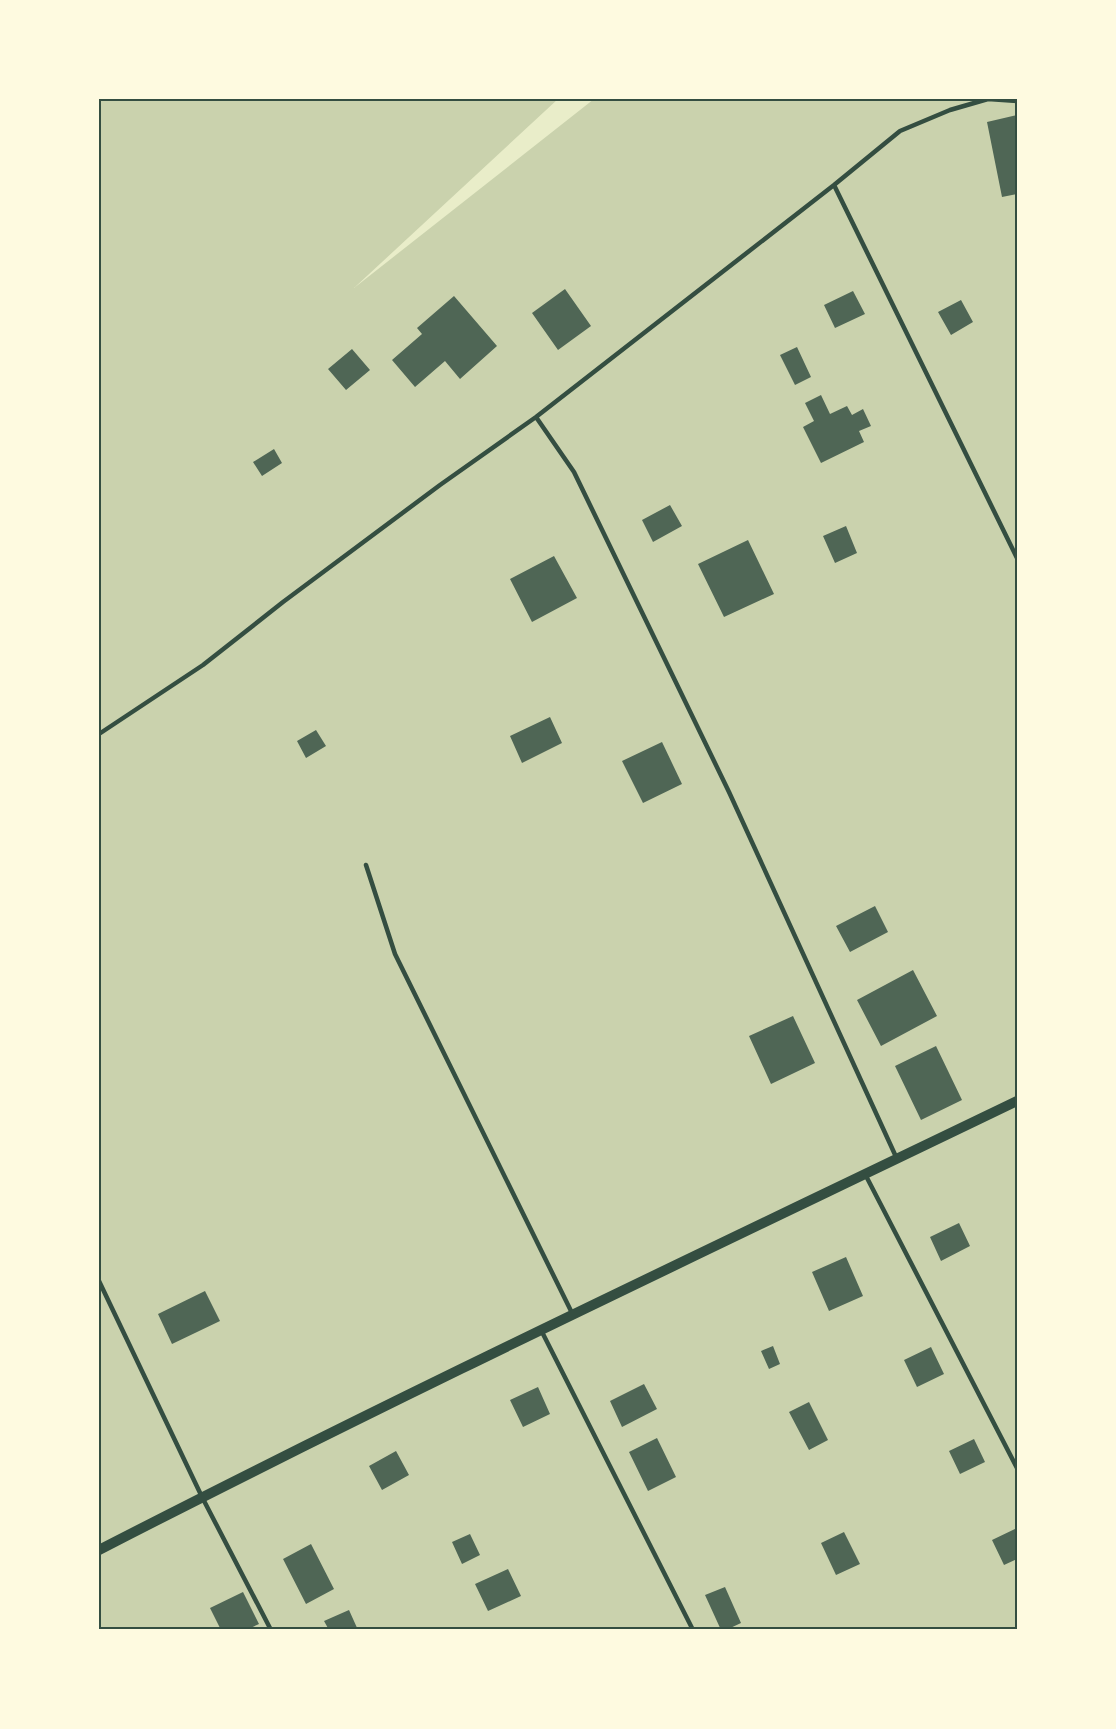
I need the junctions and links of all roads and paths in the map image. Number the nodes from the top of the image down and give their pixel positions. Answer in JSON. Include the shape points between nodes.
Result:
{"nodes":[{"id":1,"x":1017,"y":101,"type":"edge"},
{"id":2,"x":834,"y":185,"type":"junction"},
{"id":3,"x":536,"y":417,"type":"junction"},
{"id":4,"x":1017,"y":558,"type":"edge"},
{"id":5,"x":99,"y":734,"type":"edge"},
{"id":6,"x":366,"y":865,"type":"dead end"},
{"id":7,"x":1017,"y":1101,"type":"edge"},
{"id":8,"x":897,"y":1159,"type":"junction"},
{"id":9,"x":865,"y":1174,"type":"junction"},
{"id":10,"x":99,"y":1281,"type":"edge"},
{"id":11,"x":573,"y":1315,"type":"junction"},
{"id":12,"x":541,"y":1329,"type":"junction"},
{"id":13,"x":1017,"y":1468,"type":"edge"},
{"id":14,"x":202,"y":1497,"type":"junction"},
{"id":15,"x":99,"y":1550,"type":"edge"},
{"id":16,"x":271,"y":1630,"type":"edge"},
{"id":17,"x":693,"y":1630,"type":"edge"}],
"edges":[{"from":1,"to":2,"type":"lane","via":[[988,99],[900,131]]},
{"from":2,"to":3,"type":"lane"},
{"from":2,"to":4,"type":"lane"},
{"from":3,"to":5,"type":"lane","via":[[394,519],[203,665]]},
{"from":3,"to":8,"type":"lane","via":[[574,472],[729,792]]},
{"from":6,"to":11,"type":"lane","via":[[395,954]]},
{"from":7,"to":8,"type":"street"},
{"from":8,"to":9,"type":"street"},
{"from":9,"to":11,"type":"street"},
{"from":9,"to":13,"type":"lane"},
{"from":10,"to":14,"type":"lane"},
{"from":11,"to":12,"type":"street"},
{"from":12,"to":14,"type":"street"},
{"from":12,"to":17,"type":"lane"},
{"from":14,"to":15,"type":"street"},
{"from":14,"to":16,"type":"lane"}]}
